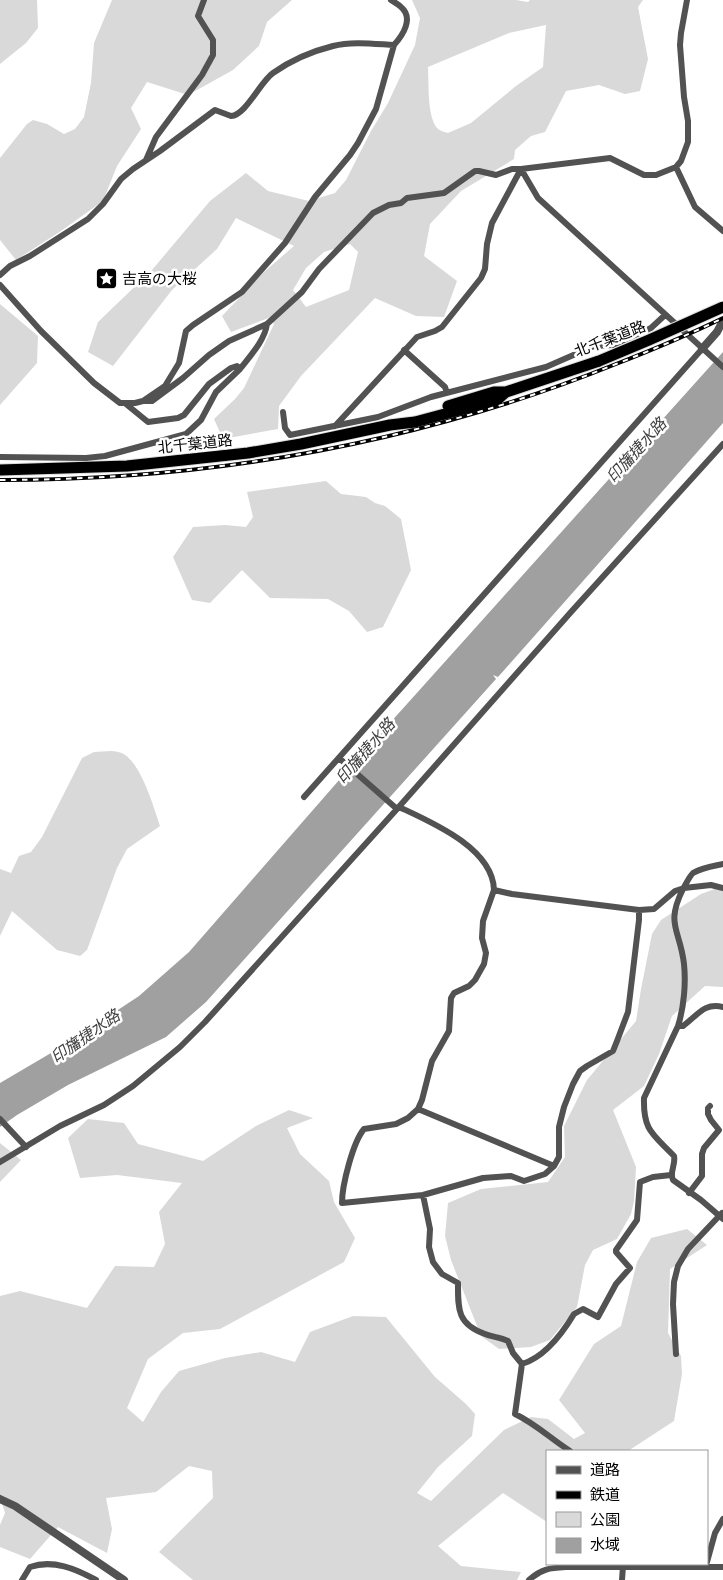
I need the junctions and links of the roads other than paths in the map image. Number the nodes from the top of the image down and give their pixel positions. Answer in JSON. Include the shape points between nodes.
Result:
{"nodes":[{"id":1,"x":204,"y":0,"type":"edge"},
{"id":2,"x":391,"y":0,"type":"edge"},
{"id":3,"x":687,"y":0,"type":"edge"},
{"id":4,"x":394,"y":45,"type":"junction"},
{"id":5,"x":146,"y":160,"type":"junction"},
{"id":6,"x":676,"y":167,"type":"junction"},
{"id":7,"x":521,"y":170,"type":"junction"},
{"id":8,"x":723,"y":231,"type":"edge"},
{"id":9,"x":0,"y":276,"type":"edge"},
{"id":10,"x":0,"y":285,"type":"edge"},
{"id":11,"x":723,"y":306,"type":"edge"},
{"id":12,"x":665,"y":315,"type":"junction"},
{"id":13,"x":723,"y":321,"type":"edge"},
{"id":14,"x":267,"y":324,"type":"junction"},
{"id":15,"x":702,"y":349,"type":"junction"},
{"id":16,"x":404,"y":350,"type":"junction"},
{"id":17,"x":723,"y":367,"type":"edge"},
{"id":18,"x":240,"y":369,"type":"junction"},
{"id":19,"x":449,"y":392,"type":"junction"},
{"id":20,"x":506,"y":392,"type":"junction"},
{"id":21,"x":143,"y":401,"type":"junction"},
{"id":22,"x":126,"y":404,"type":"junction"},
{"id":23,"x":455,"y":404,"type":"junction"},
{"id":24,"x":284,"y":412,"type":"dead end"},
{"id":25,"x":390,"y":425,"type":"junction"},
{"id":26,"x":335,"y":426,"type":"junction"},
{"id":27,"x":723,"y":444,"type":"edge"},
{"id":28,"x":0,"y":456,"type":"edge"},
{"id":29,"x":0,"y":470,"type":"edge"},
{"id":30,"x":339,"y":758,"type":"junction"},
{"id":31,"x":304,"y":797,"type":"dead end"},
{"id":32,"x":398,"y":808,"type":"junction"},
{"id":33,"x":723,"y":864,"type":"edge"},
{"id":34,"x":684,"y":888,"type":"junction"},
{"id":35,"x":723,"y":888,"type":"edge"},
{"id":36,"x":494,"y":890,"type":"junction"},
{"id":37,"x":639,"y":910,"type":"junction"},
{"id":38,"x":723,"y":1007,"type":"edge"},
{"id":39,"x":678,"y":1026,"type":"junction"},
{"id":40,"x":710,"y":1106,"type":"dead end"},
{"id":41,"x":418,"y":1109,"type":"junction"},
{"id":42,"x":0,"y":1119,"type":"edge"},
{"id":43,"x":721,"y":1128,"type":"edge"},
{"id":44,"x":26,"y":1147,"type":"dead end"},
{"id":45,"x":0,"y":1162,"type":"edge"},
{"id":46,"x":554,"y":1166,"type":"junction"},
{"id":47,"x":671,"y":1175,"type":"junction"},
{"id":48,"x":689,"y":1193,"type":"junction"},
{"id":49,"x":423,"y":1195,"type":"junction"},
{"id":50,"x":722,"y":1215,"type":"edge"},
{"id":51,"x":676,"y":1354,"type":"dead end"},
{"id":52,"x":522,"y":1364,"type":"junction"},
{"id":53,"x":568,"y":1450,"type":"edge"},
{"id":54,"x":0,"y":1499,"type":"edge"},
{"id":55,"x":723,"y":1518,"type":"edge"},
{"id":56,"x":708,"y":1557,"type":"edge"},
{"id":57,"x":708,"y":1564,"type":"edge"},
{"id":58,"x":619,"y":1565,"type":"edge"},
{"id":59,"x":723,"y":1567,"type":"edge"},
{"id":60,"x":22,"y":1580,"type":"edge"},
{"id":61,"x":96,"y":1580,"type":"edge"},
{"id":62,"x":124,"y":1580,"type":"edge"},
{"id":63,"x":529,"y":1580,"type":"edge"},
{"id":64,"x":622,"y":1580,"type":"edge"}],
"edges":[{"from":1,"to":5,"type":"street","via":[[198,16],[213,40],[213,55],[156,137]]},
{"from":2,"to":4,"type":"street","via":[[405,12],[406,19],[406,27]]},
{"from":3,"to":6,"type":"street","via":[[680,45],[688,142]]},
{"from":4,"to":5,"type":"street","via":[[333,46],[295,61],[273,73],[236,116],[215,110]]},
{"from":4,"to":21,"type":"street","via":[[376,109],[358,144],[315,197],[285,243],[242,292],[186,331],[178,363],[170,379]]},
{"from":5,"to":9,"type":"street","via":[[122,179],[88,219],[10,266]]},
{"from":6,"to":7,"type":"street","via":[[656,175],[644,175],[610,158]]},
{"from":6,"to":8,"type":"street","via":[[695,207]]},
{"from":7,"to":12,"type":"street","via":[[538,198]]},
{"from":7,"to":14,"type":"street","via":[[496,175],[475,171],[444,192],[408,198],[373,213],[319,269],[302,292]]},
{"from":7,"to":16,"type":"street","via":[[492,223],[485,269],[480,278],[448,321],[435,331],[417,337]]},
{"from":10,"to":22,"type":"street","via":[[94,383],[120,404]]},
{"from":11,"to":20,"type":"highway","name":"北千葉道路","bridge":true,"via":[[599,361]]},
{"from":12,"to":15,"type":"street"},
{"from":12,"to":19,"type":"street","via":[[651,328],[613,345],[594,346],[546,367]]},
{"from":13,"to":15,"type":"street"},
{"from":14,"to":18,"type":"street","via":[[261,340]]},
{"from":14,"to":21,"type":"street","via":[[229,341],[152,401]]},
{"from":15,"to":17,"type":"street"},
{"from":15,"to":30,"type":"street"},
{"from":16,"to":19,"type":"street"},
{"from":16,"to":26,"type":"street"},
{"from":18,"to":22,"type":"street","via":[[237,366],[209,384],[189,411],[178,418],[148,422]]},
{"from":18,"to":28,"type":"street","via":[[216,392],[201,420],[186,434],[105,456]]},
{"from":19,"to":23,"type":"street"},
{"from":19,"to":26,"type":"street","via":[[378,417]]},
{"from":20,"to":23,"type":"highway","name":"北千葉道路","via":[[494,392]]},
{"from":20,"to":25,"type":"highway","name":"北千葉道路","via":[[497,400],[470,408]]},
{"from":21,"to":22,"type":"street"},
{"from":23,"to":25,"type":"highway","name":"北千葉道路"},
{"from":24,"to":26,"type":"street","via":[[285,428],[290,434]]},
{"from":25,"to":29,"type":"highway","name":"北千葉道路","via":[[301,444],[175,462],[90,469]]},
{"from":27,"to":32,"type":"street"},
{"from":30,"to":31,"type":"street"},
{"from":30,"to":32,"type":"street"},
{"from":32,"to":36,"type":"street","via":[[434,824],[465,844],[484,863],[494,882]]},
{"from":32,"to":45,"type":"street","via":[[180,1047],[104,1105],[60,1126]]},
{"from":33,"to":34,"type":"street","via":[[696,871]]},
{"from":34,"to":35,"type":"street","via":[[712,885]]},
{"from":34,"to":37,"type":"street","via":[[675,891],[654,909]]},
{"from":34,"to":39,"type":"street","via":[[676,904],[673,921],[684,965],[682,1015]]},
{"from":36,"to":37,"type":"street"},
{"from":36,"to":41,"type":"street","via":[[483,921],[484,964],[475,980],[454,992],[451,998],[450,1031],[432,1060]]},
{"from":37,"to":46,"type":"street","via":[[628,1012],[612,1051],[580,1071],[573,1084],[560,1120],[559,1157]]},
{"from":38,"to":39,"type":"street","via":[[706,1007],[683,1026]]},
{"from":39,"to":47,"type":"street","via":[[644,1098],[645,1122],[674,1156]]},
{"from":40,"to":43,"type":"street","via":[[708,1114]]},
{"from":41,"to":46,"type":"street"},
{"from":41,"to":49,"type":"street","via":[[396,1124],[364,1129],[359,1135],[342,1202]]},
{"from":42,"to":44,"type":"street","bridge":true},
{"from":43,"to":48,"type":"street","via":[[704,1148],[702,1176]]},
{"from":46,"to":49,"type":"street","via":[[545,1174],[524,1181],[511,1176],[483,1178]]},
{"from":47,"to":48,"type":"street","via":[[672,1180]]},
{"from":47,"to":52,"type":"street","via":[[640,1182],[636,1220],[616,1250],[630,1268],[616,1284],[598,1317],[583,1309],[578,1311],[556,1340],[534,1359]]},
{"from":48,"to":50,"type":"street"},
{"from":49,"to":52,"type":"street","via":[[430,1228],[430,1254],[442,1274],[458,1283],[460,1316],[475,1330],[508,1341]]},
{"from":50,"to":51,"type":"street","via":[[688,1249],[678,1266],[673,1304]]},
{"from":52,"to":53,"type":"street","via":[[515,1414]]},
{"from":54,"to":62,"type":"street"},
{"from":55,"to":56,"type":"street"},
{"from":57,"to":59,"type":"street"},
{"from":58,"to":63,"type":"street","via":[[554,1568],[538,1572]]},
{"from":58,"to":64,"type":"street"},
{"from":60,"to":61,"type":"street","via":[[30,1567],[36,1565],[70,1568]]}]}
